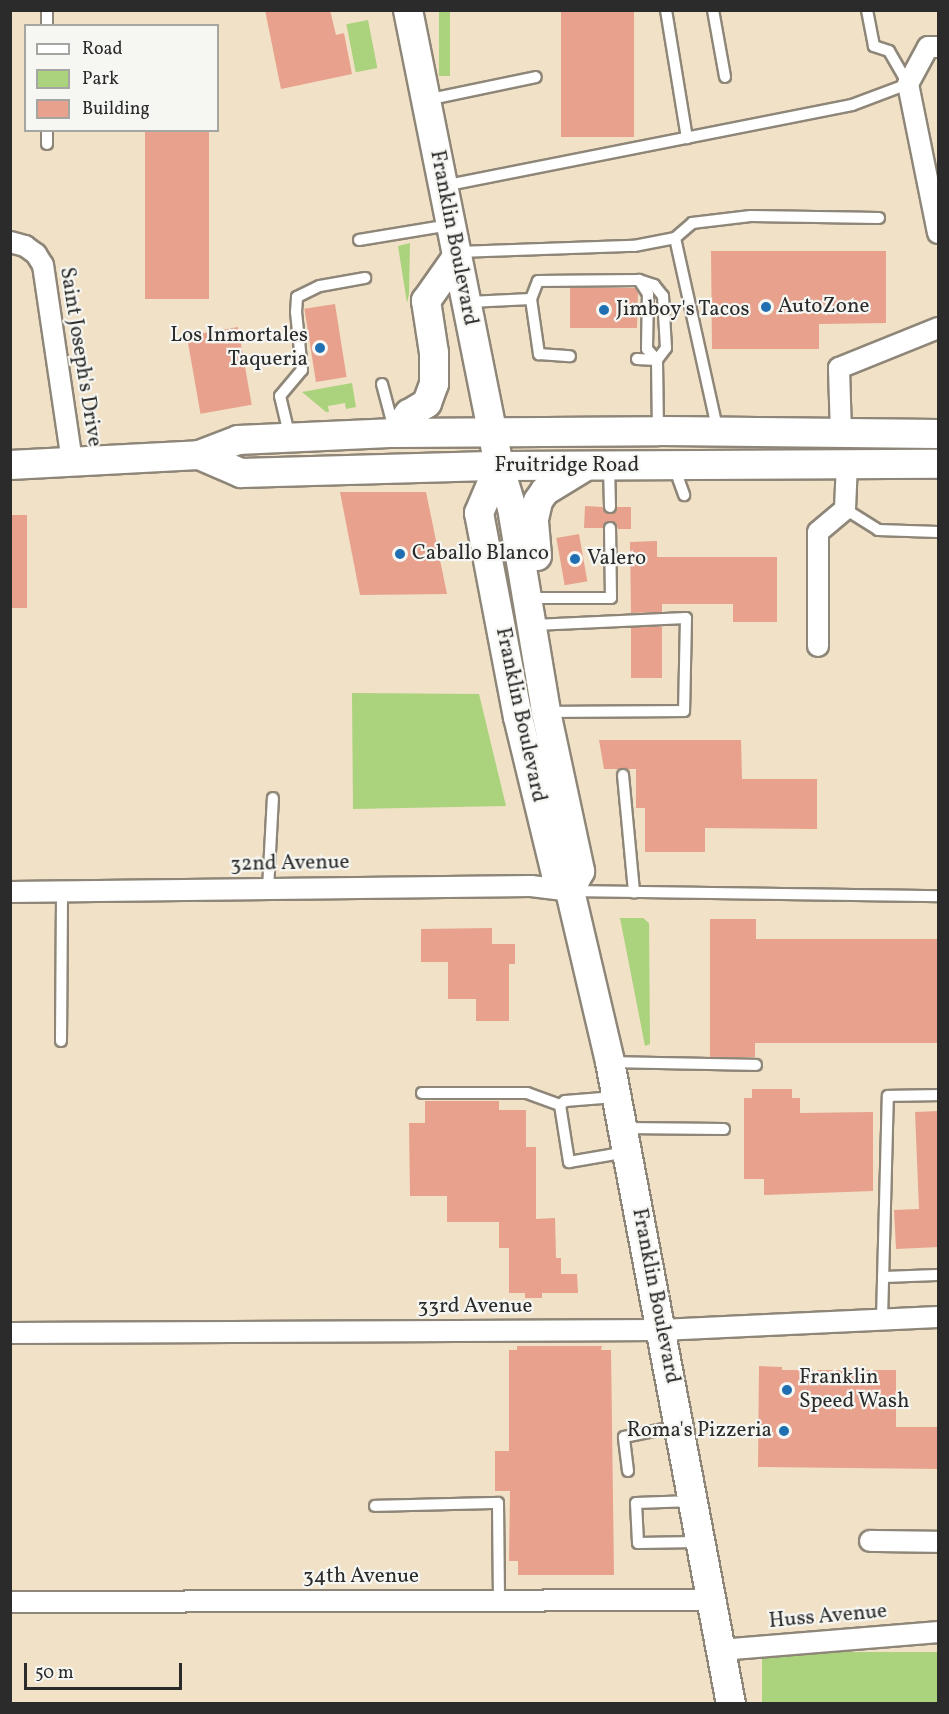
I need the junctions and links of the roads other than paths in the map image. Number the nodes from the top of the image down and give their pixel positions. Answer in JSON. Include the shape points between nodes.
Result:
{"nodes":[{"id":1,"x":408,"y":10,"type":"edge"},
{"id":2,"x":666,"y":10,"type":"edge"},
{"id":3,"x":713,"y":10,"type":"edge"},
{"id":4,"x":867,"y":10,"type":"edge"},
{"id":5,"x":939,"y":47,"type":"edge"},
{"id":6,"x":725,"y":76,"type":"dead end"},
{"id":7,"x":536,"y":77,"type":"dead end"},
{"id":8,"x":908,"y":84,"type":"junction"},
{"id":9,"x":426,"y":100,"type":"junction"},
{"id":10,"x":47,"y":132,"type":"edge"},
{"id":11,"x":687,"y":138,"type":"junction"},
{"id":12,"x":47,"y":144,"type":"dead end"},
{"id":13,"x":443,"y":186,"type":"junction"},
{"id":14,"x":879,"y":218,"type":"dead end"},
{"id":15,"x":450,"y":225,"type":"junction"},
{"id":16,"x":939,"y":233,"type":"edge"},
{"id":17,"x":675,"y":238,"type":"junction"},
{"id":18,"x":359,"y":240,"type":"dead end"},
{"id":19,"x":10,"y":242,"type":"edge"},
{"id":20,"x":456,"y":255,"type":"junction"},
{"id":21,"x":365,"y":278,"type":"dead end"},
{"id":22,"x":639,"y":280,"type":"junction"},
{"id":23,"x":531,"y":299,"type":"junction"},
{"id":24,"x":466,"y":302,"type":"junction"},
{"id":25,"x":939,"y":328,"type":"edge"},
{"id":26,"x":570,"y":356,"type":"dead end"},
{"id":27,"x":637,"y":359,"type":"dead end"},
{"id":28,"x":657,"y":360,"type":"junction"},
{"id":29,"x":382,"y":384,"type":"dead end"},
{"id":30,"x":658,"y":431,"type":"junction"},
{"id":31,"x":718,"y":432,"type":"junction"},
{"id":32,"x":395,"y":433,"type":"junction"},
{"id":33,"x":492,"y":433,"type":"junction"},
{"id":34,"x":841,"y":433,"type":"junction"},
{"id":35,"x":939,"y":434,"type":"edge"},
{"id":36,"x":290,"y":438,"type":"junction"},
{"id":37,"x":199,"y":455,"type":"junction"},
{"id":38,"x":72,"y":462,"type":"junction"},
{"id":39,"x":939,"y":464,"type":"edge"},
{"id":40,"x":10,"y":465,"type":"edge"},
{"id":41,"x":847,"y":465,"type":"junction"},
{"id":42,"x":499,"y":466,"type":"junction"},
{"id":43,"x":597,"y":466,"type":"junction"},
{"id":44,"x":674,"y":466,"type":"junction"},
{"id":45,"x":684,"y":495,"type":"dead end"},
{"id":46,"x":610,"y":507,"type":"dead end"},
{"id":47,"x":845,"y":508,"type":"junction"},
{"id":48,"x":610,"y":528,"type":"dead end"},
{"id":49,"x":939,"y":532,"type":"edge"},
{"id":50,"x":540,"y":598,"type":"junction"},
{"id":51,"x":530,"y":625,"type":"junction"},
{"id":52,"x":818,"y":646,"type":"dead end"},
{"id":53,"x":546,"y":712,"type":"junction"},
{"id":54,"x":623,"y":775,"type":"dead end"},
{"id":55,"x":273,"y":798,"type":"dead end"},
{"id":56,"x":268,"y":889,"type":"junction"},
{"id":57,"x":62,"y":891,"type":"junction"},
{"id":58,"x":570,"y":891,"type":"junction"},
{"id":59,"x":10,"y":892,"type":"edge"},
{"id":60,"x":634,"y":892,"type":"junction"},
{"id":61,"x":939,"y":896,"type":"edge"},
{"id":62,"x":61,"y":1041,"type":"dead end"},
{"id":63,"x":610,"y":1062,"type":"junction"},
{"id":64,"x":756,"y":1065,"type":"dead end"},
{"id":65,"x":422,"y":1094,"type":"dead end"},
{"id":66,"x":939,"y":1095,"type":"edge"},
{"id":67,"x":616,"y":1097,"type":"junction"},
{"id":68,"x":560,"y":1105,"type":"junction"},
{"id":69,"x":724,"y":1129,"type":"dead end"},
{"id":70,"x":625,"y":1140,"type":"junction"},
{"id":71,"x":939,"y":1275,"type":"edge"},
{"id":72,"x":883,"y":1277,"type":"junction"},
{"id":73,"x":939,"y":1317,"type":"edge"},
{"id":74,"x":882,"y":1319,"type":"junction"},
{"id":75,"x":661,"y":1330,"type":"junction"},
{"id":76,"x":10,"y":1333,"type":"edge"},
{"id":77,"x":679,"y":1425,"type":"junction"},
{"id":78,"x":628,"y":1471,"type":"dead end"},
{"id":79,"x":692,"y":1501,"type":"junction"},
{"id":80,"x":375,"y":1506,"type":"dead end"},
{"id":81,"x":870,"y":1541,"type":"dead end"},
{"id":82,"x":700,"y":1542,"type":"junction"},
{"id":83,"x":939,"y":1542,"type":"edge"},
{"id":84,"x":499,"y":1600,"type":"junction"},
{"id":85,"x":712,"y":1600,"type":"junction"},
{"id":86,"x":10,"y":1602,"type":"edge"},
{"id":87,"x":939,"y":1632,"type":"edge"},
{"id":88,"x":721,"y":1650,"type":"junction"},
{"id":89,"x":731,"y":1704,"type":"edge"}],
"edges":[{"from":1,"to":9,"type":"main road","name":"Franklin Boulevard"},
{"from":2,"to":11,"type":"lane"},
{"from":3,"to":6,"type":"lane"},
{"from":4,"to":8,"type":"lane","via":[[874,46],[889,51]]},
{"from":5,"to":8,"type":"street","via":[[928,47]]},
{"from":7,"to":9,"type":"lane"},
{"from":8,"to":11,"type":"lane","via":[[852,105]]},
{"from":8,"to":16,"type":"street"},
{"from":9,"to":13,"type":"main road","name":"Franklin Boulevard"},
{"from":10,"to":12,"type":"lane"},
{"from":11,"to":13,"type":"lane"},
{"from":13,"to":15,"type":"main road","name":"Franklin Boulevard"},
{"from":14,"to":17,"type":"lane","via":[[752,216],[692,224]]},
{"from":15,"to":18,"type":"lane"},
{"from":15,"to":20,"type":"main road","name":"Franklin Boulevard"},
{"from":17,"to":20,"type":"lane","via":[[634,246]]},
{"from":17,"to":31,"type":"lane"},
{"from":19,"to":38,"type":"street","name":"Saint Joseph's Drive","via":[[36,254],[42,266]]},
{"from":20,"to":24,"type":"main road","name":"Franklin Boulevard"},
{"from":20,"to":32,"type":"main road","via":[[426,302],[434,353],[434,384],[427,403],[409,414]]},
{"from":21,"to":36,"type":"lane","via":[[320,286],[297,297],[302,370],[280,396]]},
{"from":22,"to":23,"type":"lane","via":[[538,281]]},
{"from":22,"to":28,"type":"lane","via":[[648,294],[647,349]]},
{"from":22,"to":28,"type":"lane","via":[[654,285],[663,296],[666,348]]},
{"from":23,"to":24,"type":"lane"},
{"from":23,"to":26,"type":"lane","via":[[539,354]]},
{"from":24,"to":33,"type":"main road","name":"Franklin Boulevard"},
{"from":25,"to":34,"type":"street","via":[[839,368]]},
{"from":27,"to":28,"type":"lane"},
{"from":28,"to":30,"type":"lane"},
{"from":29,"to":32,"type":"lane"},
{"from":30,"to":31,"type":"main road","name":"Fruitridge Road"},
{"from":30,"to":33,"type":"main road","name":"Fruitridge Road"},
{"from":31,"to":34,"type":"main road","name":"Fruitridge Road"},
{"from":32,"to":33,"type":"main road","name":"Fruitridge Road"},
{"from":32,"to":36,"type":"main road","name":"Fruitridge Road"},
{"from":33,"to":42,"type":"main road","name":"Franklin Boulevard"},
{"from":34,"to":35,"type":"main road","name":"Fruitridge Road"},
{"from":36,"to":37,"type":"main road","name":"Fruitridge Road","via":[[238,440]]},
{"from":37,"to":38,"type":"main road","name":"Fruitridge Road"},
{"from":37,"to":42,"type":"main road","name":"Fruitridge Road","via":[[241,473]]},
{"from":38,"to":40,"type":"main road","name":"Fruitridge Road"},
{"from":39,"to":41,"type":"main road","name":"Fruitridge Road"},
{"from":41,"to":44,"type":"main road","name":"Fruitridge Road","via":[[767,470]]},
{"from":41,"to":47,"type":"street"},
{"from":42,"to":43,"type":"main road","name":"Fruitridge Road"},
{"from":42,"to":51,"type":"main road","name":"Franklin Boulevard","via":[[512,508]]},
{"from":42,"to":58,"type":"main road","name":"Franklin Boulevard","via":[[479,513],[529,762],[556,874]]},
{"from":43,"to":44,"type":"main road","name":"Fruitridge Road"},
{"from":43,"to":46,"type":"lane"},
{"from":43,"to":50,"type":"main road","via":[[545,491],[538,501],[534,519]]},
{"from":44,"to":45,"type":"lane"},
{"from":47,"to":49,"type":"lane","via":[[878,530]]},
{"from":47,"to":52,"type":"street","via":[[818,532]]},
{"from":48,"to":50,"type":"lane","via":[[610,598]]},
{"from":50,"to":51,"type":"main road"},
{"from":51,"to":53,"type":"main road","name":"Franklin Boulevard"},
{"from":51,"to":53,"type":"lane","via":[[686,618],[684,711]]},
{"from":53,"to":58,"type":"main road","name":"Franklin Boulevard","via":[[580,871]]},
{"from":54,"to":60,"type":"lane"},
{"from":55,"to":56,"type":"lane"},
{"from":56,"to":57,"type":"street","name":"32nd Avenue"},
{"from":56,"to":58,"type":"street","name":"32nd Avenue","via":[[531,886]]},
{"from":57,"to":59,"type":"street","name":"32nd Avenue"},
{"from":57,"to":62,"type":"lane"},
{"from":58,"to":60,"type":"lane"},
{"from":58,"to":63,"type":"main road","name":"Franklin Boulevard"},
{"from":60,"to":61,"type":"lane"},
{"from":63,"to":64,"type":"lane"},
{"from":63,"to":67,"type":"main road","name":"Franklin Boulevard"},
{"from":65,"to":68,"type":"lane","via":[[527,1093]]},
{"from":66,"to":72,"type":"lane","via":[[888,1096]]},
{"from":67,"to":68,"type":"lane","via":[[565,1101]]},
{"from":67,"to":70,"type":"main road","name":"Franklin Boulevard"},
{"from":68,"to":70,"type":"lane","via":[[569,1162]]},
{"from":69,"to":70,"type":"lane"},
{"from":70,"to":75,"type":"main road","name":"Franklin Boulevard"},
{"from":71,"to":72,"type":"lane"},
{"from":72,"to":74,"type":"lane"},
{"from":73,"to":74,"type":"street","name":"33rd Avenue"},
{"from":74,"to":75,"type":"street","name":"33rd Avenue"},
{"from":75,"to":76,"type":"street","name":"33rd Avenue"},
{"from":75,"to":77,"type":"main road","name":"Franklin Boulevard"},
{"from":77,"to":78,"type":"lane","via":[[624,1437]]},
{"from":77,"to":79,"type":"main road","name":"Franklin Boulevard"},
{"from":79,"to":82,"type":"main road","name":"Franklin Boulevard"},
{"from":79,"to":82,"type":"lane","via":[[636,1503],[638,1543]]},
{"from":80,"to":84,"type":"lane","via":[[498,1503]]},
{"from":81,"to":83,"type":"street"},
{"from":82,"to":85,"type":"main road","name":"Franklin Boulevard"},
{"from":84,"to":85,"type":"street","name":"34th Avenue"},
{"from":84,"to":86,"type":"street","name":"34th Avenue"},
{"from":85,"to":88,"type":"main road","name":"Franklin Boulevard"},
{"from":87,"to":88,"type":"street","name":"Huss Avenue"},
{"from":88,"to":89,"type":"main road","name":"Franklin Boulevard"}]}
